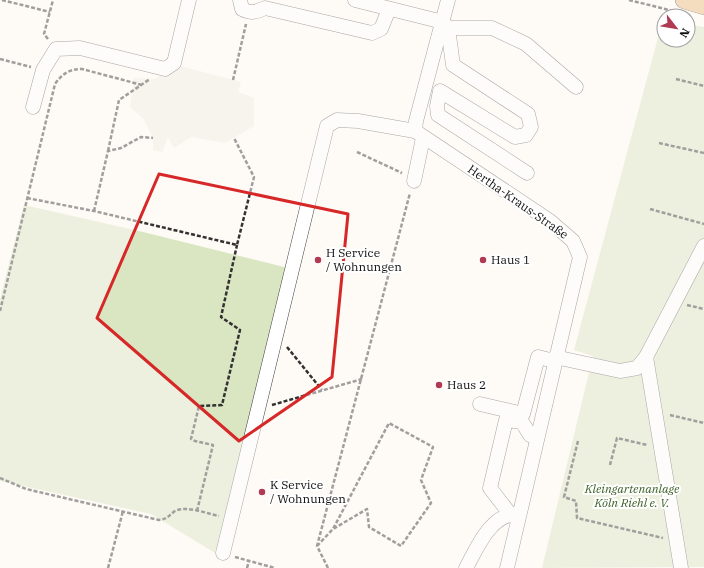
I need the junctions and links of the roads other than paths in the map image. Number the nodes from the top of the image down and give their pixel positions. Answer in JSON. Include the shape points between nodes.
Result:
{"nodes":[{"id":1,"x":190,"y":0,"type":"edge"},
{"id":2,"x":240,"y":0,"type":"edge"},
{"id":3,"x":355,"y":0,"type":"edge"},
{"id":4,"x":448,"y":0,"type":"edge"},
{"id":5,"x":679,"y":6,"type":"edge"},
{"id":6,"x":704,"y":6,"type":"edge"},
{"id":7,"x":389,"y":9,"type":"junction"},
{"id":8,"x":445,"y":25,"type":"junction"},
{"id":9,"x":576,"y":87,"type":"dead end"},
{"id":10,"x":34,"y":107,"type":"dead end"},
{"id":11,"x":419,"y":134,"type":"junction"},
{"id":12,"x":527,"y":174,"type":"dead end"},
{"id":13,"x":414,"y":181,"type":"road end"},
{"id":14,"x":704,"y":246,"type":"edge"},
{"id":15,"x":646,"y":357,"type":"junction"},
{"id":16,"x":554,"y":359,"type":"junction"},
{"id":17,"x":480,"y":404,"type":"dead end"},
{"id":18,"x":537,"y":438,"type":"junction"},
{"id":19,"x":515,"y":514,"type":"junction"},
{"id":20,"x":223,"y":553,"type":"road end"},
{"id":21,"x":466,"y":568,"type":"edge"},
{"id":22,"x":507,"y":568,"type":"edge"},
{"id":23,"x":681,"y":568,"type":"edge"}],
"edges":[{"from":1,"to":10,"type":"lane","via":[[174,63],[165,69],[80,48],[56,49],[43,70]]},
{"from":2,"to":7,"type":"lane","via":[[242,9],[249,12],[255,13],[265,8],[372,32],[381,29]]},
{"from":3,"to":7,"type":"lane"},
{"from":4,"to":8,"type":"lane"},
{"from":5,"to":6,"type":"main road"},
{"from":7,"to":8,"type":"lane"},
{"from":8,"to":9,"type":"lane","via":[[492,28],[526,44]]},
{"from":8,"to":11,"type":"lane","via":[[416,121]]},
{"from":8,"to":12,"type":"lane","via":[[453,65],[528,114],[531,127],[526,135],[515,137],[440,91],[438,115]]},
{"from":11,"to":13,"type":"lane"},
{"from":11,"to":16,"type":"lane","name":"Hertha-Kraus-Straße","via":[[550,221],[573,241],[580,257]]},
{"from":11,"to":20,"type":"lane","via":[[358,121],[337,120],[327,126]]},
{"from":14,"to":15,"type":"lane"},
{"from":15,"to":16,"type":"lane","via":[[637,368],[620,371]]},
{"from":15,"to":23,"type":"lane"},
{"from":16,"to":17,"type":"lane","via":[[538,357],[523,414]]},
{"from":16,"to":18,"type":"lane","name":"Hertha-Kraus-Straße"},
{"from":18,"to":19,"type":"lane","name":"Hertha-Kraus-Straße"},
{"from":18,"to":19,"type":"lane","via":[[530,435],[522,422],[506,420],[490,488]]},
{"from":19,"to":21,"type":"lane","via":[[487,530]]},
{"from":19,"to":22,"type":"lane","name":"Hertha-Kraus-Straße"}]}
